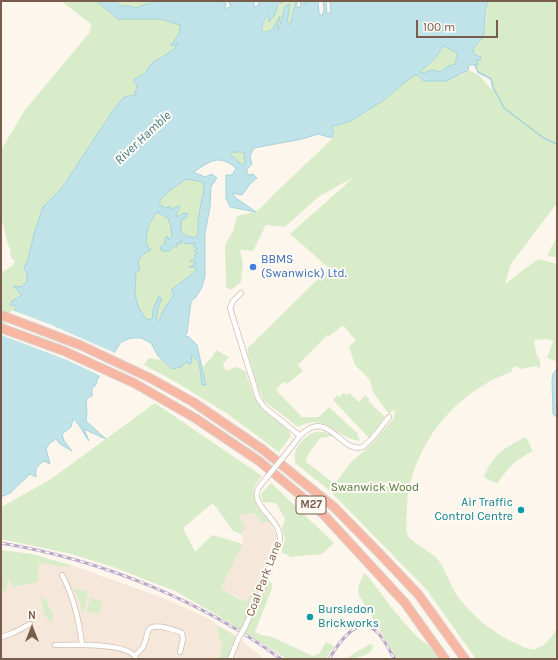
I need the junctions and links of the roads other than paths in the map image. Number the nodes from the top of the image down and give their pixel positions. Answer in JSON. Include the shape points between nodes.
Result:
{"nodes":[{"id":1,"x":241,"y":293,"type":"dead end"},
{"id":2,"x":1,"y":315,"type":"edge"},
{"id":3,"x":1,"y":328,"type":"edge"},
{"id":4,"x":389,"y":417,"type":"dead end"},
{"id":5,"x":300,"y":435,"type":"junction"},
{"id":6,"x":62,"y":575,"type":"dead end"},
{"id":7,"x":30,"y":624,"type":"dead end"},
{"id":8,"x":1,"y":636,"type":"edge"},
{"id":9,"x":82,"y":644,"type":"junction"},
{"id":10,"x":55,"y":645,"type":"dead end"},
{"id":11,"x":180,"y":652,"type":"dead end"},
{"id":12,"x":136,"y":657,"type":"edge"},
{"id":13,"x":230,"y":659,"type":"edge"},
{"id":14,"x":444,"y":659,"type":"edge"},
{"id":15,"x":466,"y":659,"type":"edge"}],
"edges":[{"from":1,"to":5,"type":"street","via":[[230,308],[258,398],[264,407]]},
{"from":2,"to":15,"type":"highway","number":"M27","via":[[80,345],[150,378],[193,402],[247,438],[334,506],[418,594]]},
{"from":3,"to":14,"type":"highway","number":"M27","via":[[74,356],[144,388],[246,451],[324,515],[405,603]]},
{"from":4,"to":5,"type":"street","via":[[367,443],[358,448],[323,428],[311,427]]},
{"from":5,"to":13,"type":"street","name":"Coal Park Lane","bridge":true,"via":[[257,494],[259,503],[277,527],[280,540],[260,594]]},
{"from":6,"to":9,"type":"street","via":[[78,614]]},
{"from":7,"to":8,"type":"street"},
{"from":9,"to":10,"type":"street"},
{"from":9,"to":12,"type":"street","via":[[129,650]]},
{"from":11,"to":12,"type":"street","via":[[182,633],[157,626],[147,631],[144,644]]}]}
